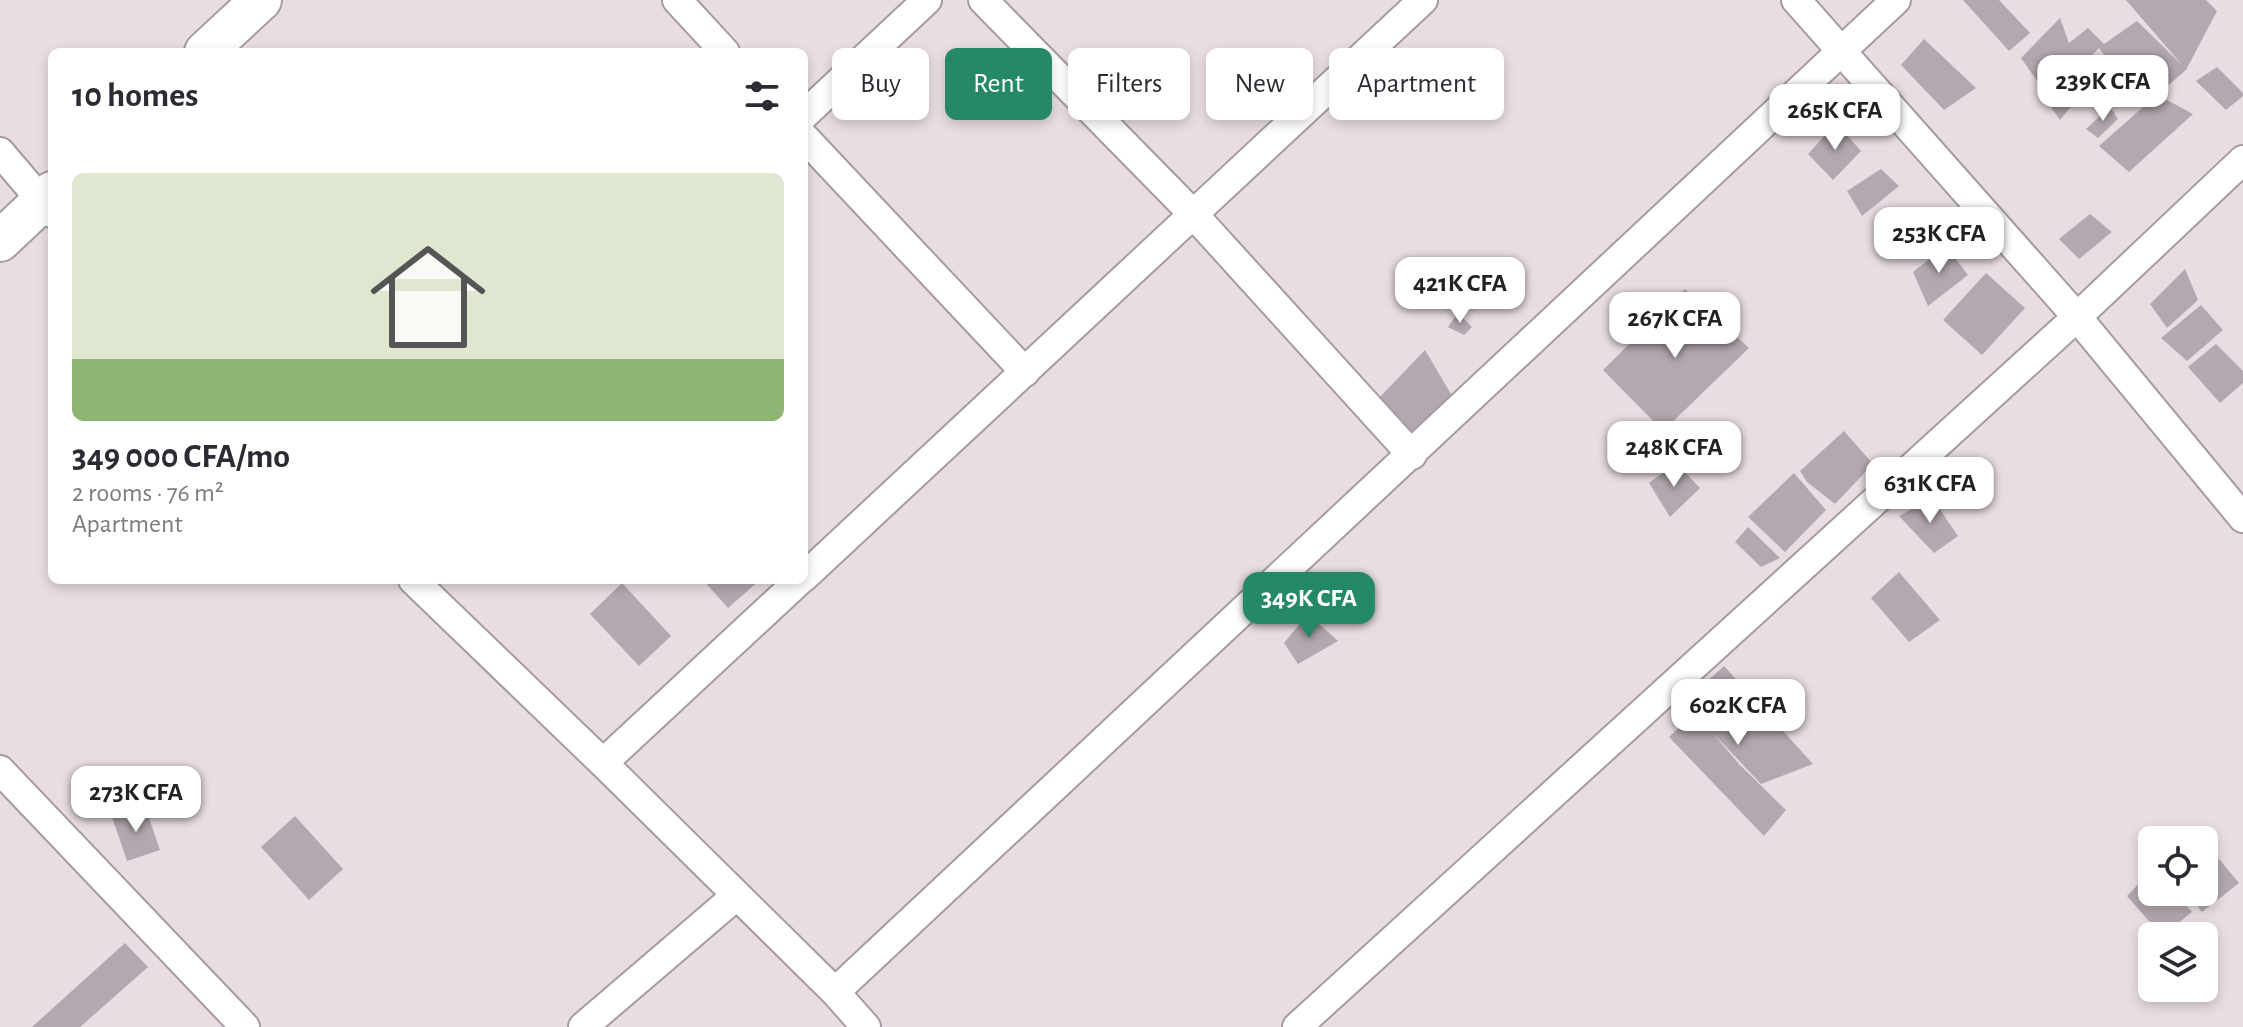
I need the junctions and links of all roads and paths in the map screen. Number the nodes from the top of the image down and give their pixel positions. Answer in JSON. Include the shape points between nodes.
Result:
{"nodes":[{"id":1,"x":261,"y":0,"type":"edge"},
{"id":2,"x":677,"y":0,"type":"edge"},
{"id":3,"x":927,"y":0,"type":"edge"},
{"id":4,"x":983,"y":0,"type":"edge"},
{"id":5,"x":1423,"y":0,"type":"edge"},
{"id":6,"x":1796,"y":0,"type":"edge"},
{"id":7,"x":1896,"y":0,"type":"edge"},
{"id":8,"x":209,"y":48,"type":"edge"},
{"id":9,"x":721,"y":48,"type":"edge"},
{"id":10,"x":1842,"y":50,"type":"junction"},
{"id":11,"x":808,"y":111,"type":"edge"},
{"id":12,"x":808,"y":141,"type":"edge"},
{"id":13,"x":0,"y":152,"type":"edge"},
{"id":14,"x":2243,"y":160,"type":"edge"},
{"id":15,"x":48,"y":202,"type":"edge"},
{"id":16,"x":1194,"y":215,"type":"junction"},
{"id":17,"x":0,"y":241,"type":"edge"},
{"id":18,"x":2077,"y":317,"type":"junction"},
{"id":19,"x":1025,"y":372,"type":"junction"},
{"id":20,"x":1412,"y":455,"type":"junction"},
{"id":21,"x":2243,"y":518,"type":"edge"},
{"id":22,"x":808,"y":572,"type":"edge"},
{"id":23,"x":417,"y":584,"type":"edge"},
{"id":24,"x":796,"y":584,"type":"edge"},
{"id":25,"x":603,"y":763,"type":"junction"},
{"id":26,"x":0,"y":770,"type":"edge"},
{"id":27,"x":736,"y":896,"type":"junction"},
{"id":28,"x":835,"y":992,"type":"junction"},
{"id":29,"x":245,"y":1027,"type":"edge"},
{"id":30,"x":583,"y":1027,"type":"edge"},
{"id":31,"x":866,"y":1027,"type":"edge"},
{"id":32,"x":1297,"y":1027,"type":"edge"}],
"edges":[{"from":1,"to":8,"type":"street"},
{"from":2,"to":9,"type":"street"},
{"from":3,"to":11,"type":"street"},
{"from":4,"to":16,"type":"street"},
{"from":5,"to":16,"type":"street"},
{"from":6,"to":10,"type":"street"},
{"from":7,"to":10,"type":"street"},
{"from":10,"to":18,"type":"street"},
{"from":10,"to":20,"type":"street"},
{"from":12,"to":19,"type":"street"},
{"from":13,"to":15,"type":"street"},
{"from":14,"to":18,"type":"street"},
{"from":15,"to":17,"type":"street"},
{"from":16,"to":19,"type":"street"},
{"from":16,"to":20,"type":"street"},
{"from":18,"to":21,"type":"street"},
{"from":18,"to":32,"type":"street"},
{"from":19,"to":22,"type":"street"},
{"from":20,"to":28,"type":"street"},
{"from":23,"to":25,"type":"street"},
{"from":24,"to":25,"type":"street"},
{"from":25,"to":27,"type":"street"},
{"from":26,"to":29,"type":"street"},
{"from":27,"to":28,"type":"street"},
{"from":27,"to":30,"type":"street"},
{"from":28,"to":31,"type":"street"}]}
